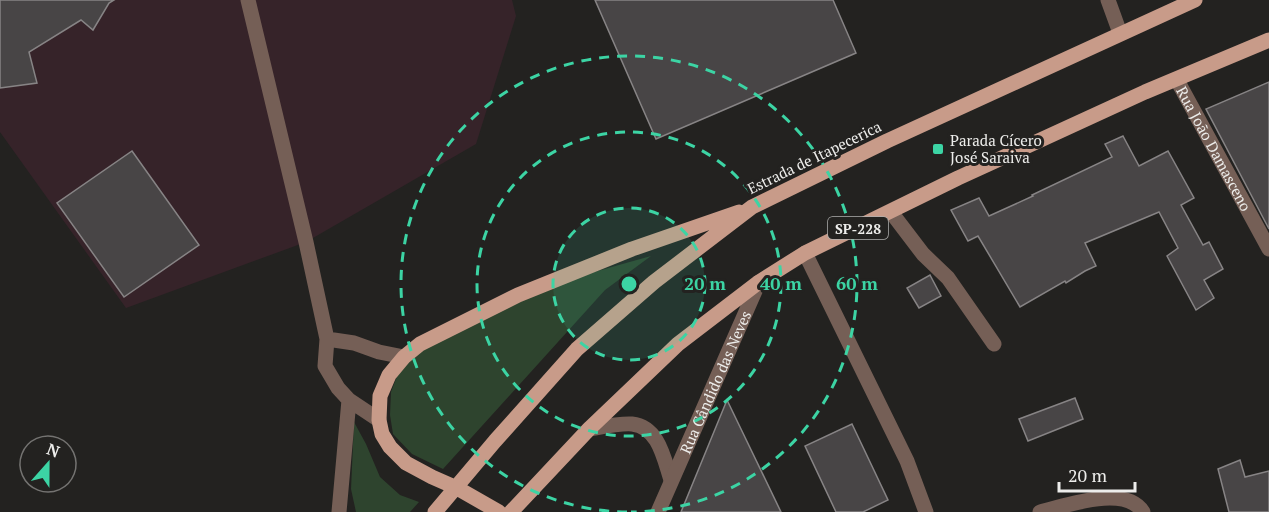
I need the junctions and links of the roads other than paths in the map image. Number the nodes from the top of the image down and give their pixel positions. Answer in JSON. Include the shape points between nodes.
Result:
{"nodes":[{"id":1,"x":248,"y":0,"type":"edge"},
{"id":2,"x":1108,"y":0,"type":"edge"},
{"id":3,"x":1195,"y":0,"type":"edge"},
{"id":4,"x":1120,"y":33,"type":"junction"},
{"id":5,"x":1269,"y":40,"type":"edge"},
{"id":6,"x":1177,"y":80,"type":"junction"},
{"id":7,"x":752,"y":207,"type":"junction"},
{"id":8,"x":891,"y":212,"type":"junction"},
{"id":9,"x":1269,"y":249,"type":"edge"},
{"id":10,"x":805,"y":253,"type":"junction"},
{"id":11,"x":759,"y":282,"type":"junction"},
{"id":12,"x":327,"y":339,"type":"junction"},
{"id":13,"x":994,"y":344,"type":"dead end"},
{"id":14,"x":404,"y":357,"type":"junction"},
{"id":15,"x":349,"y":400,"type":"junction"},
{"id":16,"x":379,"y":420,"type":"junction"},
{"id":17,"x":589,"y":429,"type":"junction"},
{"id":18,"x":671,"y":480,"type":"junction"},
{"id":19,"x":457,"y":488,"type":"junction"},
{"id":20,"x":341,"y":491,"type":"junction"},
{"id":21,"x":339,"y":512,"type":"edge"},
{"id":22,"x":346,"y":512,"type":"edge"},
{"id":23,"x":435,"y":512,"type":"edge"},
{"id":24,"x":499,"y":512,"type":"edge"},
{"id":25,"x":511,"y":512,"type":"edge"},
{"id":26,"x":658,"y":512,"type":"edge"},
{"id":27,"x":926,"y":512,"type":"edge"},
{"id":28,"x":1043,"y":512,"type":"edge"},
{"id":29,"x":1143,"y":512,"type":"edge"}],
"edges":[{"from":1,"to":12,"type":"street"},
{"from":2,"to":4,"type":"street"},
{"from":3,"to":4,"type":"main road","name":"Estrada de Itapecerica"},
{"from":4,"to":7,"type":"main road","name":"Estrada de Itapecerica"},
{"from":5,"to":6,"type":"main road","number":"SP-228"},
{"from":6,"to":8,"type":"main road","number":"SP-228"},
{"from":6,"to":9,"type":"street","name":"Rua João Damasceno"},
{"from":7,"to":14,"type":"main road","via":[[518,295],[420,344]]},
{"from":7,"to":19,"type":"main road","name":"Estrada de Itapecerica","via":[[654,282],[577,349]]},
{"from":8,"to":10,"type":"main road","number":"SP-228"},
{"from":8,"to":13,"type":"street","via":[[923,254],[948,278]]},
{"from":10,"to":11,"type":"main road","number":"SP-228"},
{"from":10,"to":27,"type":"street","via":[[907,461]]},
{"from":11,"to":17,"type":"main road","number":"SP-228","via":[[678,344]]},
{"from":11,"to":18,"type":"street","name":"Rua Cândido das Neves"},
{"from":12,"to":14,"type":"street"},
{"from":12,"to":15,"type":"street","via":[[325,366]]},
{"from":14,"to":16,"type":"main road","via":[[389,375],[380,396]]},
{"from":15,"to":16,"type":"street"},
{"from":15,"to":20,"type":"street"},
{"from":16,"to":19,"type":"main road","via":[[390,447],[406,463]]},
{"from":17,"to":18,"type":"street","name":"Rua Cândido das Neves","via":[[632,424],[644,427],[660,448]]},
{"from":17,"to":25,"type":"main road","number":"SP-228"},
{"from":18,"to":26,"type":"street","name":"Rua Cândido das Neves"},
{"from":19,"to":23,"type":"main road","name":"Estrada de Itapecerica"},
{"from":19,"to":24,"type":"main road"},
{"from":20,"to":21,"type":"street"},
{"from":20,"to":22,"type":"street"},
{"from":28,"to":29,"type":"street","via":[[1104,497],[1122,498]]}]}
